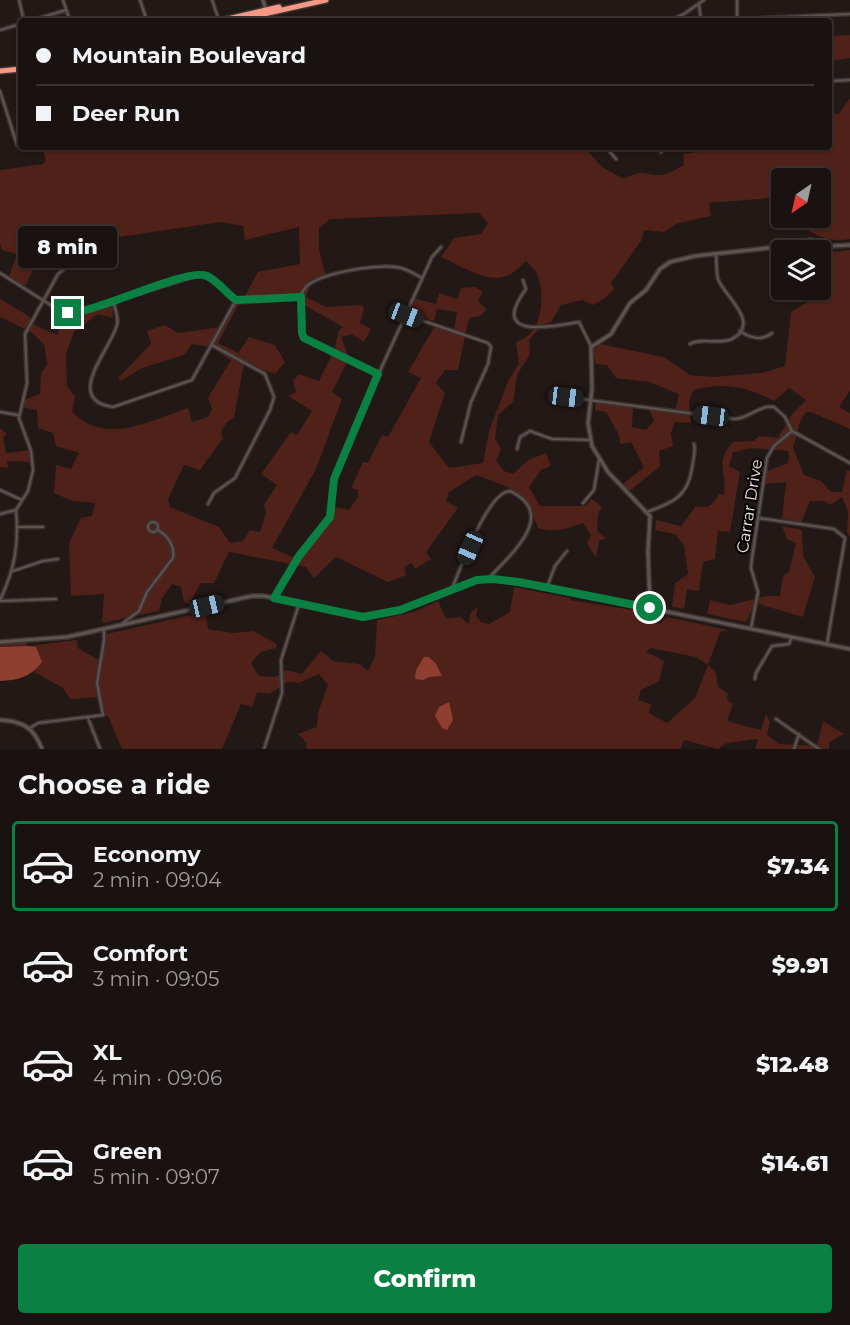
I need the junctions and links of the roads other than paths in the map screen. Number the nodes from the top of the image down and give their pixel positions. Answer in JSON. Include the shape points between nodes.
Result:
{"nodes":[{"id":1,"x":19,"y":0,"type":"edge"},
{"id":2,"x":63,"y":0,"type":"edge"},
{"id":3,"x":140,"y":0,"type":"edge"},
{"id":4,"x":212,"y":0,"type":"edge"},
{"id":5,"x":263,"y":0,"type":"edge"},
{"id":6,"x":309,"y":0,"type":"edge"},
{"id":7,"x":326,"y":0,"type":"edge"},
{"id":8,"x":704,"y":0,"type":"edge"},
{"id":9,"x":737,"y":0,"type":"edge"},
{"id":10,"x":699,"y":4,"type":"junction"},
{"id":11,"x":66,"y":10,"type":"junction"},
{"id":12,"x":266,"y":12,"type":"junction"},
{"id":13,"x":850,"y":14,"type":"edge"},
{"id":14,"x":21,"y":18,"type":"edge"},
{"id":15,"x":40,"y":18,"type":"edge"},
{"id":16,"x":69,"y":18,"type":"edge"},
{"id":17,"x":146,"y":18,"type":"edge"},
{"id":18,"x":218,"y":18,"type":"edge"},
{"id":19,"x":235,"y":18,"type":"edge"},
{"id":20,"x":244,"y":18,"type":"edge"},
{"id":21,"x":268,"y":18,"type":"edge"},
{"id":22,"x":676,"y":18,"type":"edge"},
{"id":23,"x":701,"y":18,"type":"edge"},
{"id":24,"x":739,"y":18,"type":"edge"},
{"id":25,"x":763,"y":18,"type":"edge"},
{"id":26,"x":18,"y":23,"type":"edge"},
{"id":27,"x":0,"y":30,"type":"edge"},
{"id":28,"x":18,"y":68,"type":"edge"},
{"id":29,"x":0,"y":69,"type":"edge"},
{"id":30,"x":850,"y":80,"type":"edge"},
{"id":31,"x":832,"y":81,"type":"edge"},
{"id":32,"x":0,"y":91,"type":"edge"},
{"id":33,"x":17,"y":145,"type":"dead end"},
{"id":34,"x":608,"y":150,"type":"edge"},
{"id":35,"x":616,"y":159,"type":"dead end"},
{"id":36,"x":850,"y":245,"type":"edge"},
{"id":37,"x":441,"y":247,"type":"dead end"},
{"id":38,"x":716,"y":255,"type":"junction"},
{"id":39,"x":90,"y":260,"type":"dead end"},
{"id":40,"x":0,"y":273,"type":"edge"},
{"id":41,"x":422,"y":279,"type":"junction"},
{"id":42,"x":523,"y":280,"type":"dead end"},
{"id":43,"x":301,"y":297,"type":"junction"},
{"id":44,"x":43,"y":300,"type":"junction"},
{"id":45,"x":236,"y":300,"type":"junction"},
{"id":46,"x":113,"y":301,"type":"junction"},
{"id":47,"x":406,"y":315,"type":"junction"},
{"id":48,"x":740,"y":331,"type":"junction"},
{"id":49,"x":772,"y":333,"type":"dead end"},
{"id":50,"x":690,"y":344,"type":"dead end"},
{"id":51,"x":212,"y":345,"type":"junction"},
{"id":52,"x":591,"y":347,"type":"junction"},
{"id":53,"x":378,"y":374,"type":"junction"},
{"id":54,"x":566,"y":397,"type":"dead end"},
{"id":55,"x":591,"y":401,"type":"junction"},
{"id":56,"x":0,"y":412,"type":"edge"},
{"id":57,"x":19,"y":415,"type":"junction"},
{"id":58,"x":792,"y":431,"type":"junction"},
{"id":59,"x":591,"y":440,"type":"junction"},
{"id":60,"x":461,"y":442,"type":"dead end"},
{"id":61,"x":694,"y":444,"type":"dead end"},
{"id":62,"x":517,"y":449,"type":"dead end"},
{"id":63,"x":599,"y":460,"type":"junction"},
{"id":64,"x":850,"y":463,"type":"edge"},
{"id":65,"x":0,"y":490,"type":"edge"},
{"id":66,"x":22,"y":500,"type":"junction"},
{"id":67,"x":583,"y":503,"type":"dead end"},
{"id":68,"x":208,"y":504,"type":"dead end"},
{"id":69,"x":16,"y":510,"type":"junction"},
{"id":70,"x":647,"y":512,"type":"junction"},
{"id":71,"x":0,"y":514,"type":"edge"},
{"id":72,"x":758,"y":518,"type":"junction"},
{"id":73,"x":17,"y":526,"type":"junction"},
{"id":74,"x":43,"y":527,"type":"dead end"},
{"id":75,"x":158,"y":530,"type":"dead end"},
{"id":76,"x":567,"y":550,"type":"dead end"},
{"id":77,"x":58,"y":559,"type":"dead end"},
{"id":78,"x":13,"y":571,"type":"junction"},
{"id":79,"x":488,"y":579,"type":"junction"},
{"id":80,"x":547,"y":588,"type":"junction"},
{"id":81,"x":451,"y":591,"type":"junction"},
{"id":82,"x":274,"y":598,"type":"junction"},
{"id":83,"x":56,"y":599,"type":"dead end"},
{"id":84,"x":0,"y":600,"type":"edge"},
{"id":85,"x":299,"y":604,"type":"junction"},
{"id":86,"x":650,"y":608,"type":"junction"},
{"id":87,"x":140,"y":610,"type":"junction"},
{"id":88,"x":144,"y":620,"type":"junction"},
{"id":89,"x":121,"y":625,"type":"junction"},
{"id":90,"x":750,"y":628,"type":"junction"},
{"id":91,"x":104,"y":629,"type":"junction"},
{"id":92,"x":792,"y":637,"type":"junction"},
{"id":93,"x":0,"y":642,"type":"edge"},
{"id":94,"x":827,"y":644,"type":"junction"},
{"id":95,"x":850,"y":649,"type":"edge"},
{"id":96,"x":755,"y":679,"type":"dead end"},
{"id":97,"x":88,"y":718,"type":"junction"},
{"id":98,"x":776,"y":719,"type":"dead end"},
{"id":99,"x":0,"y":720,"type":"edge"},
{"id":100,"x":30,"y":728,"type":"junction"},
{"id":101,"x":799,"y":734,"type":"junction"},
{"id":102,"x":42,"y":749,"type":"edge"},
{"id":103,"x":100,"y":749,"type":"edge"},
{"id":104,"x":264,"y":749,"type":"edge"},
{"id":105,"x":794,"y":749,"type":"edge"},
{"id":106,"x":819,"y":749,"type":"edge"}],
"edges":[{"from":1,"to":14,"type":"street"},
{"from":2,"to":11,"type":"street"},
{"from":3,"to":17,"type":"street"},
{"from":4,"to":18,"type":"street"},
{"from":5,"to":12,"type":"street"},
{"from":6,"to":12,"type":"highway"},
{"from":7,"to":12,"type":"highway"},
{"from":8,"to":10,"type":"street"},
{"from":9,"to":24,"type":"street"},
{"from":10,"to":22,"type":"street"},
{"from":10,"to":23,"type":"street"},
{"from":11,"to":15,"type":"street"},
{"from":11,"to":16,"type":"street"},
{"from":12,"to":19,"type":"highway"},
{"from":12,"to":20,"type":"highway"},
{"from":12,"to":21,"type":"street"},
{"from":13,"to":25,"type":"street"},
{"from":26,"to":27,"type":"street"},
{"from":28,"to":29,"type":"highway"},
{"from":30,"to":31,"type":"street"},
{"from":32,"to":33,"type":"street"},
{"from":34,"to":35,"type":"street"},
{"from":36,"to":38,"type":"street","via":[[832,246],[810,240]]},
{"from":37,"to":41,"type":"street"},
{"from":38,"to":48,"type":"street","via":[[719,281],[742,313]]},
{"from":38,"to":52,"type":"street","via":[[683,258],[664,265],[628,306],[611,334]]},
{"from":39,"to":44,"type":"street","via":[[61,270]]},
{"from":40,"to":44,"type":"street"},
{"from":41,"to":43,"type":"street","via":[[401,268],[364,268],[333,274],[308,285]]},
{"from":41,"to":47,"type":"street"},
{"from":42,"to":52,"type":"street","via":[[526,289],[514,312],[522,325],[531,329],[580,322]]},
{"from":43,"to":45,"type":"street"},
{"from":43,"to":53,"type":"street","via":[[304,338]]},
{"from":44,"to":46,"type":"street","via":[[63,312],[76,313]]},
{"from":44,"to":57,"type":"street","via":[[25,334],[27,383]]},
{"from":45,"to":46,"type":"street","via":[[208,277],[198,275]]},
{"from":45,"to":51,"type":"street"},
{"from":46,"to":51,"type":"street","via":[[116,327],[90,382],[94,397],[108,407],[190,381],[198,374]]},
{"from":47,"to":53,"type":"street"},
{"from":47,"to":60,"type":"street","via":[[491,347]]},
{"from":48,"to":49,"type":"street","via":[[754,337]]},
{"from":48,"to":50,"type":"street","via":[[727,340]]},
{"from":51,"to":68,"type":"street","via":[[266,374],[273,397],[235,478],[214,493]]},
{"from":52,"to":55,"type":"street"},
{"from":53,"to":82,"type":"street","via":[[334,479],[330,517],[299,556]]},
{"from":54,"to":55,"type":"street"},
{"from":55,"to":58,"type":"street","via":[[738,419],[770,406],[785,417]]},
{"from":55,"to":59,"type":"street"},
{"from":56,"to":57,"type":"street"},
{"from":57,"to":66,"type":"street","via":[[33,462],[31,485]]},
{"from":58,"to":64,"type":"street"},
{"from":58,"to":72,"type":"street","name":"Carrar Drive","via":[[774,446],[767,458]]},
{"from":59,"to":62,"type":"street","via":[[552,439],[530,431],[520,437]]},
{"from":59,"to":63,"type":"street"},
{"from":61,"to":70,"type":"street","via":[[687,489],[677,500]]},
{"from":63,"to":67,"type":"street","via":[[594,490]]},
{"from":63,"to":70,"type":"street"},
{"from":65,"to":66,"type":"street"},
{"from":66,"to":69,"type":"street"},
{"from":69,"to":71,"type":"street"},
{"from":69,"to":73,"type":"street"},
{"from":70,"to":86,"type":"street"},
{"from":72,"to":90,"type":"street","name":"Carrar Drive","via":[[752,568],[758,592]]},
{"from":72,"to":94,"type":"street","via":[[834,529],[845,538]]},
{"from":73,"to":74,"type":"street"},
{"from":73,"to":78,"type":"street"},
{"from":75,"to":87,"type":"street","via":[[168,538],[173,558],[147,592]]},
{"from":76,"to":80,"type":"street","via":[[555,566]]},
{"from":77,"to":78,"type":"street"},
{"from":78,"to":84,"type":"street"},
{"from":79,"to":80,"type":"street"},
{"from":79,"to":81,"type":"street"},
{"from":79,"to":81,"type":"street","via":[[532,521],[532,511],[524,497],[510,491],[499,496],[482,521]]},
{"from":80,"to":86,"type":"street"},
{"from":81,"to":85,"type":"street","via":[[400,610],[363,617]]},
{"from":82,"to":85,"type":"street"},
{"from":82,"to":88,"type":"street","via":[[247,597]]},
{"from":83,"to":84,"type":"street"},
{"from":85,"to":104,"type":"street","via":[[281,660],[282,693]]},
{"from":86,"to":90,"type":"street"},
{"from":87,"to":88,"type":"street"},
{"from":87,"to":89,"type":"street"},
{"from":88,"to":89,"type":"street"},
{"from":89,"to":91,"type":"street"},
{"from":90,"to":92,"type":"street"},
{"from":91,"to":93,"type":"street","via":[[53,639]]},
{"from":91,"to":97,"type":"street","via":[[97,683],[104,713]]},
{"from":92,"to":94,"type":"street"},
{"from":92,"to":96,"type":"street","via":[[789,644],[772,646]]},
{"from":94,"to":95,"type":"street"},
{"from":97,"to":100,"type":"street","via":[[38,723]]},
{"from":97,"to":103,"type":"street"},
{"from":98,"to":101,"type":"street"},
{"from":99,"to":100,"type":"street"},
{"from":100,"to":102,"type":"street"},
{"from":101,"to":105,"type":"street"},
{"from":101,"to":106,"type":"street"}]}
